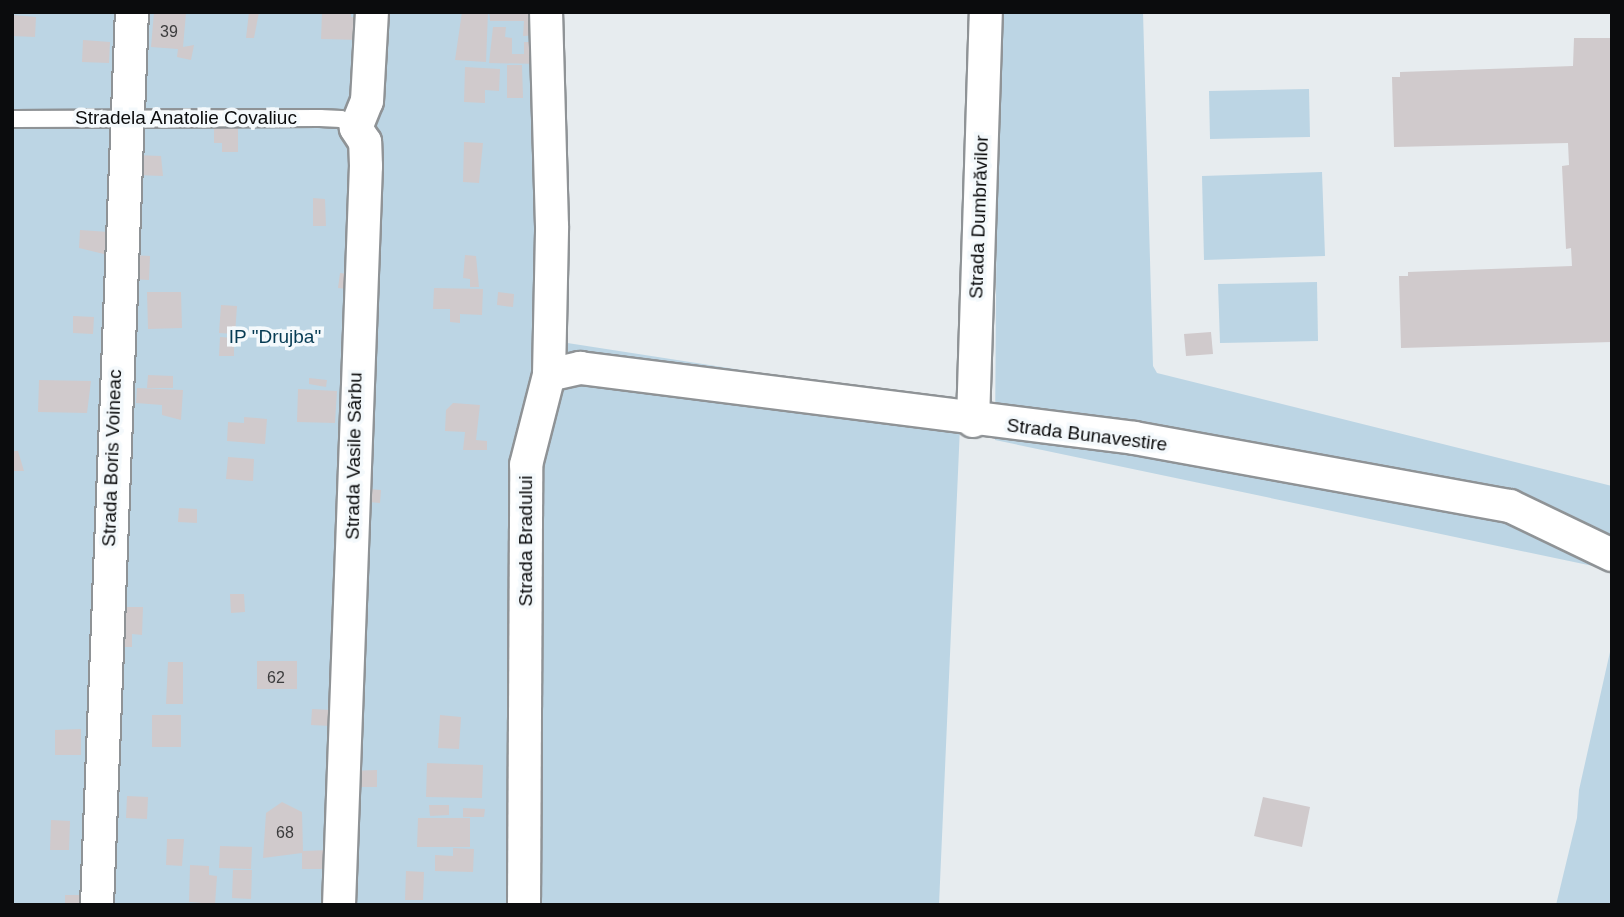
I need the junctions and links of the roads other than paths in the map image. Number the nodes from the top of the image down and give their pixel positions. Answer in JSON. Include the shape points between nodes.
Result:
{"nodes":[{"id":1,"x":132,"y":12,"type":"edge"},
{"id":2,"x":372,"y":12,"type":"edge"},
{"id":3,"x":546,"y":12,"type":"edge"},
{"id":4,"x":985,"y":12,"type":"edge"},
{"id":5,"x":12,"y":119,"type":"edge"},
{"id":6,"x":127,"y":119,"type":"junction"},
{"id":7,"x":356,"y":128,"type":"junction"},
{"id":8,"x":549,"y":376,"type":"junction"},
{"id":9,"x":973,"y":421,"type":"junction"},
{"id":10,"x":1612,"y":555,"type":"edge"},
{"id":11,"x":97,"y":905,"type":"edge"},
{"id":12,"x":339,"y":905,"type":"edge"},
{"id":13,"x":524,"y":905,"type":"edge"}],
"edges":[{"from":1,"to":6,"type":"street","name":"Strada Boris Voineac"},
{"from":2,"to":7,"type":"street","via":[[367,101]]},
{"from":3,"to":8,"type":"street","name":"Strada Bradului","via":[[552,226]]},
{"from":4,"to":9,"type":"street","name":"Strada Dumbrăvilor"},
{"from":5,"to":6,"type":"lane","name":"Stradela Anatolie Covaliuc"},
{"from":6,"to":7,"type":"lane","name":"Stradela Anatolie Covaliuc","via":[[320,118],[341,119]]},
{"from":6,"to":11,"type":"street","name":"Strada Boris Voineac"},
{"from":7,"to":12,"type":"street","name":"Strada Vasile Sârbu","via":[[365,142],[366,166]]},
{"from":8,"to":9,"type":"street","name":"Strada Bunavestire","via":[[580,369]]},
{"from":8,"to":13,"type":"street","name":"Strada Bradului","via":[[526,465]]},
{"from":9,"to":10,"type":"street","name":"Strada Bunavestire","via":[[1135,438],[1510,506]]}]}
